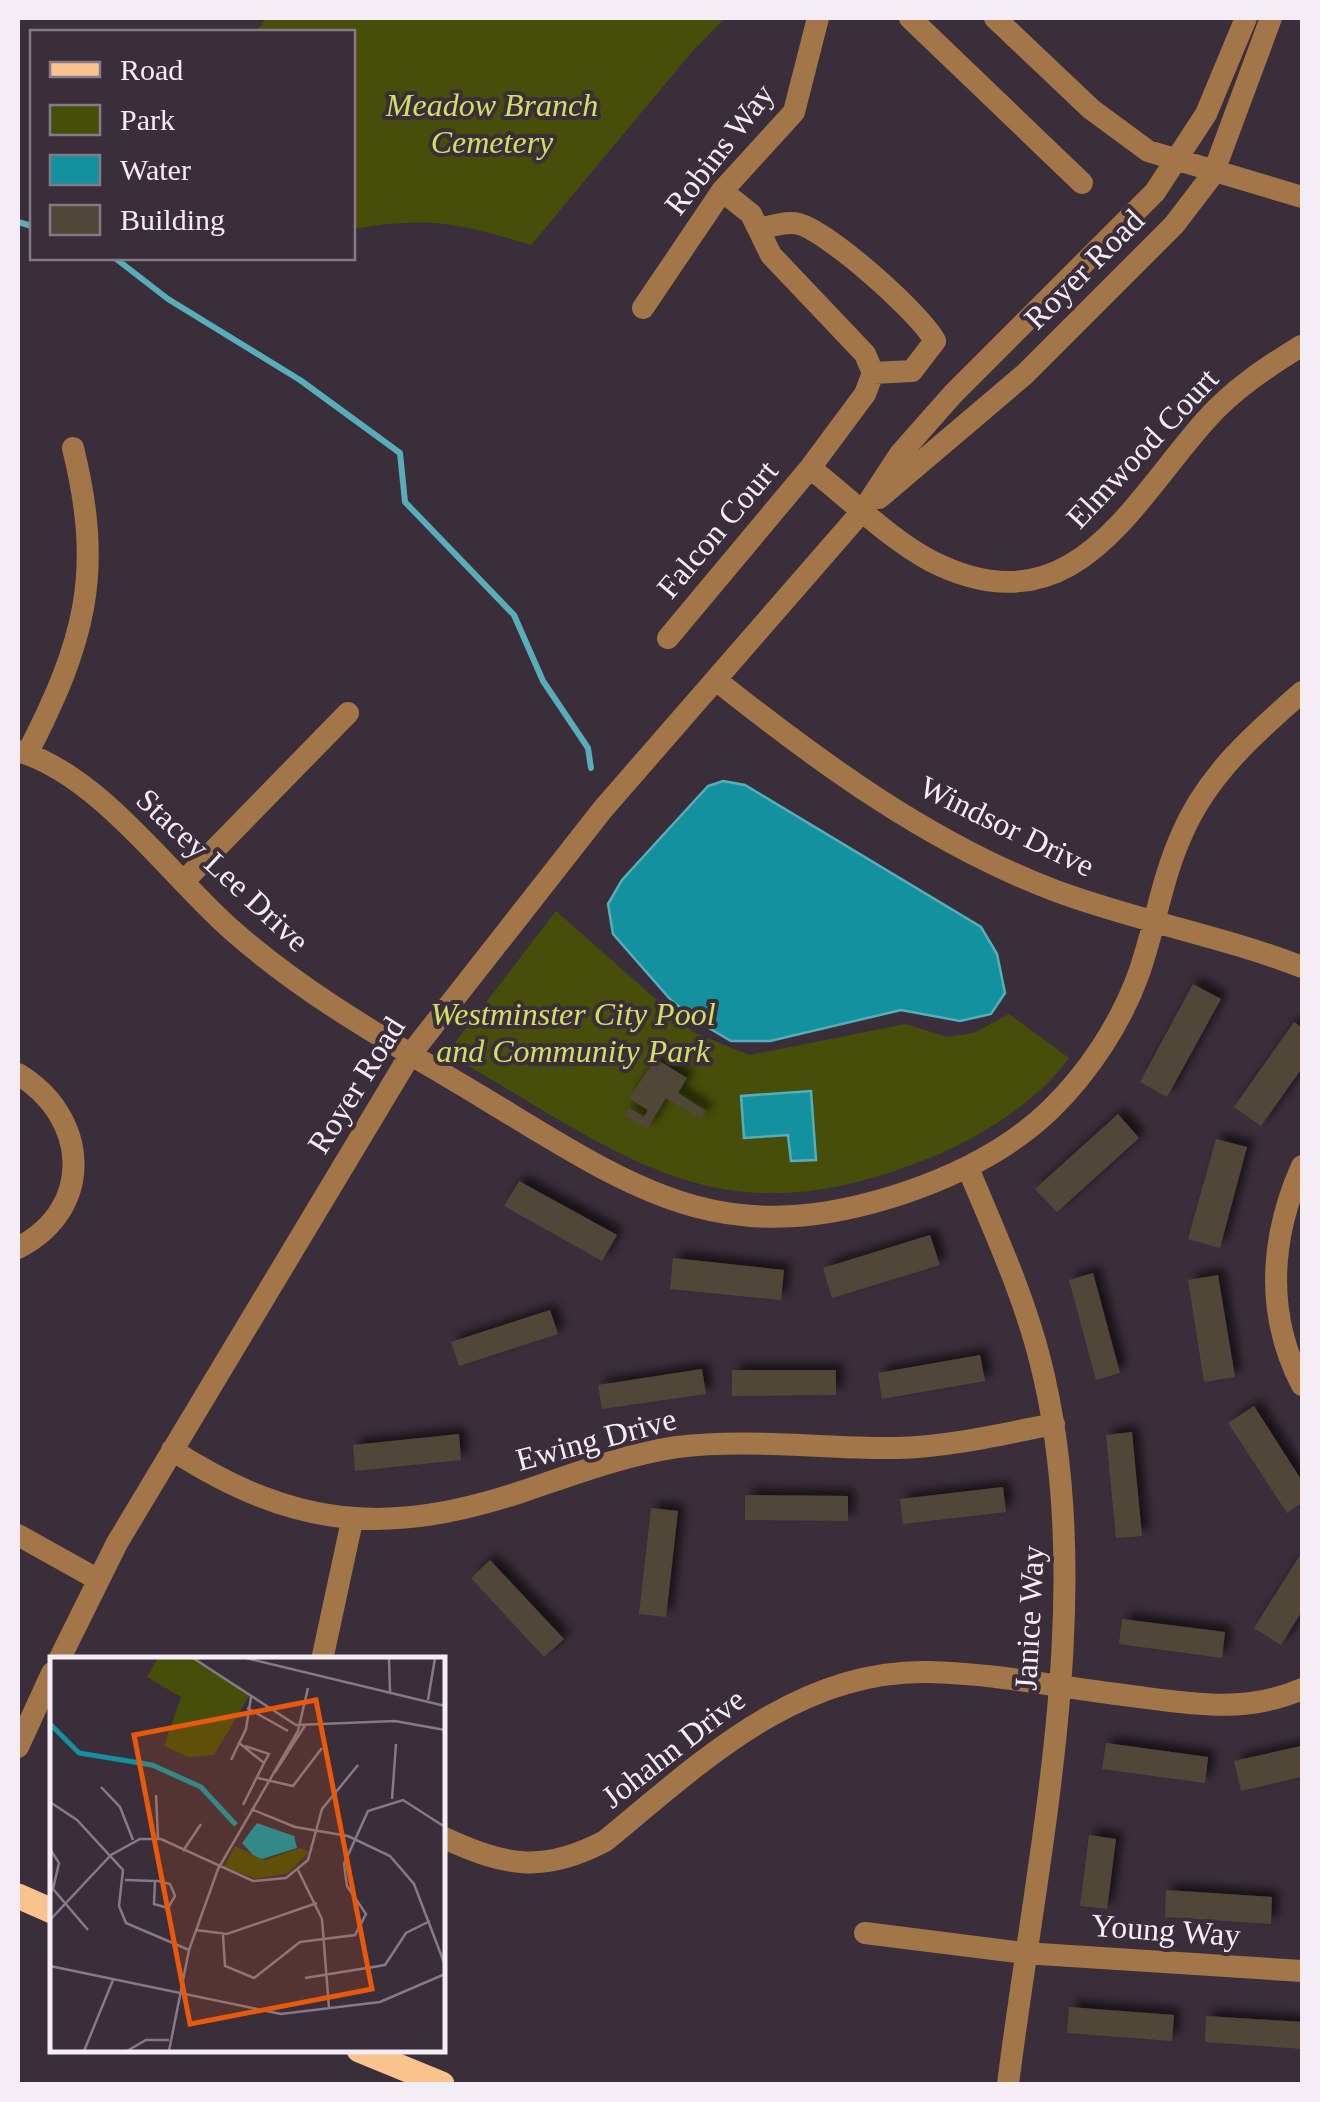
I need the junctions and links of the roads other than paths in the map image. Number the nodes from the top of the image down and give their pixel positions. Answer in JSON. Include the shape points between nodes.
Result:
{"nodes":[{"id":1,"x":818,"y":18,"type":"edge"},
{"id":2,"x":910,"y":18,"type":"edge"},
{"id":3,"x":995,"y":18,"type":"edge"},
{"id":4,"x":1246,"y":18,"type":"edge"},
{"id":5,"x":1270,"y":18,"type":"edge"},
{"id":6,"x":1176,"y":162,"type":"junction"},
{"id":7,"x":1213,"y":174,"type":"junction"},
{"id":8,"x":1082,"y":182,"type":"dead end"},
{"id":9,"x":722,"y":191,"type":"junction"},
{"id":10,"x":1302,"y":197,"type":"edge"},
{"id":11,"x":760,"y":229,"type":"junction"},
{"id":12,"x":644,"y":308,"type":"dead end"},
{"id":13,"x":1301,"y":346,"type":"edge"},
{"id":14,"x":873,"y":372,"type":"junction"},
{"id":15,"x":73,"y":448,"type":"dead end"},
{"id":16,"x":810,"y":468,"type":"junction"},
{"id":17,"x":864,"y":509,"type":"junction"},
{"id":18,"x":668,"y":638,"type":"dead end"},
{"id":19,"x":716,"y":680,"type":"junction"},
{"id":20,"x":1302,"y":692,"type":"edge"},
{"id":21,"x":348,"y":712,"type":"dead end"},
{"id":22,"x":22,"y":752,"type":"edge"},
{"id":23,"x":184,"y":880,"type":"junction"},
{"id":24,"x":1155,"y":918,"type":"junction"},
{"id":25,"x":1302,"y":967,"type":"edge"},
{"id":26,"x":410,"y":1055,"type":"junction"},
{"id":27,"x":18,"y":1074,"type":"edge"},
{"id":28,"x":1302,"y":1166,"type":"edge"},
{"id":29,"x":968,"y":1168,"type":"junction"},
{"id":30,"x":18,"y":1248,"type":"edge"},
{"id":31,"x":1302,"y":1386,"type":"edge"},
{"id":32,"x":1054,"y":1424,"type":"junction"},
{"id":33,"x":172,"y":1450,"type":"junction"},
{"id":34,"x":352,"y":1521,"type":"junction"},
{"id":35,"x":18,"y":1535,"type":"edge"},
{"id":36,"x":97,"y":1579,"type":"junction"},
{"id":37,"x":60,"y":1657,"type":"edge"},
{"id":38,"x":323,"y":1657,"type":"edge"},
{"id":39,"x":50,"y":1677,"type":"edge"},
{"id":40,"x":1060,"y":1687,"type":"junction"},
{"id":41,"x":1302,"y":1690,"type":"edge"},
{"id":42,"x":18,"y":1747,"type":"edge"},
{"id":43,"x":445,"y":1839,"type":"edge"},
{"id":44,"x":18,"y":1896,"type":"edge"},
{"id":45,"x":50,"y":1910,"type":"edge"},
{"id":46,"x":865,"y":1933,"type":"dead end"},
{"id":47,"x":1024,"y":1954,"type":"junction"},
{"id":48,"x":1302,"y":1971,"type":"edge"},
{"id":49,"x":364,"y":2052,"type":"edge"},
{"id":50,"x":442,"y":2084,"type":"edge"},
{"id":51,"x":1008,"y":2084,"type":"edge"}],
"edges":[{"from":1,"to":9,"type":"street","name":"Robins Way","via":[[794,112]]},
{"from":2,"to":8,"type":"street"},
{"from":3,"to":6,"type":"street","via":[[1134,144]]},
{"from":4,"to":6,"type":"street","name":"Royer Road","via":[[1206,114]]},
{"from":5,"to":7,"type":"street","name":"Royer Road"},
{"from":6,"to":7,"type":"street"},
{"from":6,"to":17,"type":"street","name":"Royer Road","via":[[1119,231],[953,394],[900,454]]},
{"from":7,"to":10,"type":"street"},
{"from":7,"to":17,"type":"street","name":"Royer Road","via":[[1174,225],[1052,348]]},
{"from":9,"to":11,"type":"street"},
{"from":9,"to":12,"type":"street","name":"Robins Way"},
{"from":11,"to":14,"type":"street","via":[[771,255],[865,354]]},
{"from":11,"to":14,"type":"street","via":[[798,224],[922,318],[935,341],[912,370]]},
{"from":13,"to":17,"type":"street","name":"Elmwood Court","via":[[1256,374],[1206,420],[1103,545],[1045,577],[992,579],[949,569]]},
{"from":14,"to":16,"type":"street","via":[[865,394]]},
{"from":15,"to":22,"type":"street","via":[[85,506],[88,586],[70,662]]},
{"from":16,"to":17,"type":"street","name":"Falcon Court"},
{"from":16,"to":18,"type":"street","name":"Falcon Court"},
{"from":17,"to":19,"type":"street","name":"Royer Road"},
{"from":19,"to":24,"type":"street","name":"Windsor Drive","via":[[846,779],[932,829],[1053,889]]},
{"from":19,"to":26,"type":"street","name":"Royer Road","via":[[535,892]]},
{"from":20,"to":24,"type":"street","name":"Stacey Lee Drive","via":[[1247,741],[1198,803]]},
{"from":21,"to":23,"type":"street"},
{"from":22,"to":23,"type":"street","name":"Stacey Lee Drive","via":[[105,806]]},
{"from":23,"to":26,"type":"street","name":"Stacey Lee Drive","via":[[228,927],[300,986]]},
{"from":24,"to":25,"type":"street","name":"Windsor Drive"},
{"from":24,"to":29,"type":"street","name":"Stacey Lee Drive","via":[[1138,976],[1088,1065],[1051,1110]]},
{"from":26,"to":29,"type":"street","name":"Stacey Lee Drive","via":[[637,1187],[719,1215],[836,1212]]},
{"from":26,"to":33,"type":"street","name":"Royer Road"},
{"from":27,"to":30,"type":"street","via":[[61,1113],[75,1161],[60,1207]]},
{"from":28,"to":31,"type":"street","via":[[1281,1224],[1276,1304]]},
{"from":29,"to":32,"type":"street","name":"Janice Way","via":[[1016,1283]]},
{"from":32,"to":34,"type":"street","name":"Ewing Drive","via":[[911,1447],[680,1447],[465,1509],[410,1520]]},
{"from":32,"to":40,"type":"street","name":"Janice Way","via":[[1066,1544]]},
{"from":33,"to":34,"type":"street","name":"Ewing Drive","via":[[282,1507]]},
{"from":33,"to":36,"type":"street","name":"Royer Road"},
{"from":34,"to":38,"type":"street"},
{"from":35,"to":36,"type":"street"},
{"from":36,"to":37,"type":"street","name":"Royer Road"},
{"from":39,"to":42,"type":"street"},
{"from":40,"to":41,"type":"street","name":"Johahn Drive","via":[[1218,1707],[1246,1707]]},
{"from":40,"to":43,"type":"street","name":"Johahn Drive","via":[[923,1672],[847,1684],[758,1720],[605,1842],[576,1856],[513,1863]]},
{"from":40,"to":47,"type":"street","name":"Janice Way"},
{"from":44,"to":45,"type":"main road"},
{"from":46,"to":47,"type":"street","name":"Young Way"},
{"from":47,"to":48,"type":"street","name":"Young Way"},
{"from":47,"to":51,"type":"street","name":"Janice Way"},
{"from":49,"to":50,"type":"main road"}]}
